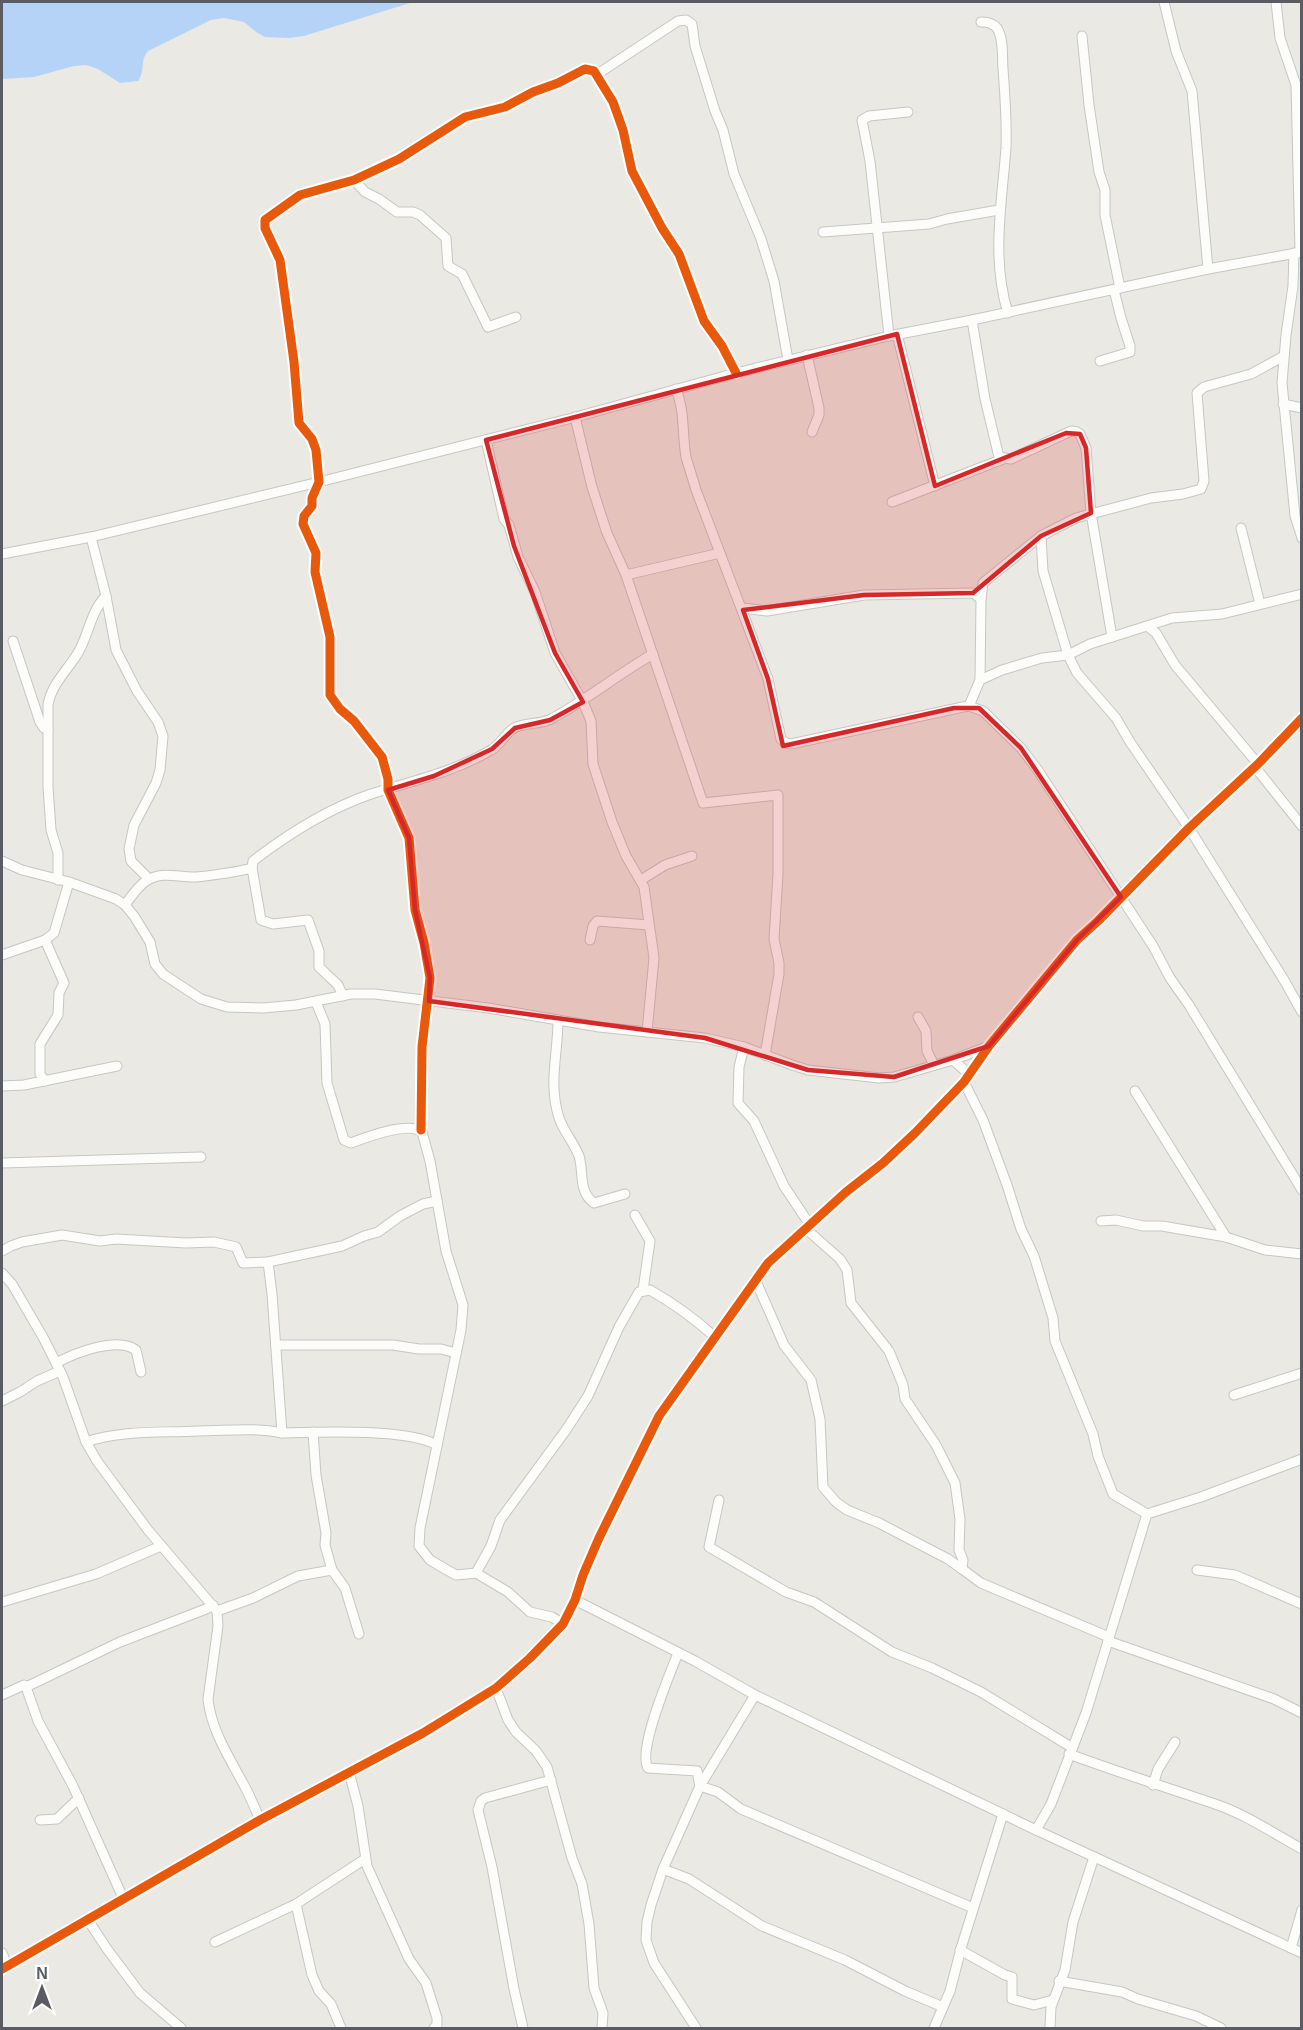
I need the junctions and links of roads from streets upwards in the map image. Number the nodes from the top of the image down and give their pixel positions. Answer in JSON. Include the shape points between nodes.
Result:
{"nodes":[{"id":1,"x":1164,"y":2,"type":"edge"},
{"id":2,"x":1276,"y":2,"type":"edge"},
{"id":3,"x":981,"y":22,"type":"dead end"},
{"id":4,"x":1082,"y":36,"type":"dead end"},
{"id":5,"x":596,"y":75,"type":"junction"},
{"id":6,"x":908,"y":112,"type":"dead end"},
{"id":7,"x":354,"y":180,"type":"junction"},
{"id":8,"x":999,"y":210,"type":"junction"},
{"id":9,"x":878,"y":229,"type":"junction"},
{"id":10,"x":823,"y":232,"type":"dead end"},
{"id":11,"x":1298,"y":252,"type":"edge"},
{"id":12,"x":1208,"y":269,"type":"junction"},
{"id":13,"x":1117,"y":289,"type":"junction"},
{"id":14,"x":1008,"y":313,"type":"junction"},
{"id":15,"x":516,"y":317,"type":"dead end"},
{"id":16,"x":972,"y":320,"type":"junction"},
{"id":17,"x":893,"y":335,"type":"junction"},
{"id":18,"x":807,"y":355,"type":"junction"},
{"id":19,"x":1284,"y":357,"type":"junction"},
{"id":20,"x":788,"y":360,"type":"junction"},
{"id":21,"x":1100,"y":361,"type":"dead end"},
{"id":22,"x":736,"y":373,"type":"junction"},
{"id":23,"x":676,"y":389,"type":"junction"},
{"id":24,"x":1283,"y":404,"type":"junction"},
{"id":25,"x":1302,"y":408,"type":"edge"},
{"id":26,"x":574,"y":417,"type":"junction"},
{"id":27,"x":812,"y":432,"type":"dead end"},
{"id":28,"x":486,"y":440,"type":"junction"},
{"id":29,"x":1003,"y":459,"type":"junction"},
{"id":30,"x":319,"y":482,"type":"junction"},
{"id":31,"x":934,"y":486,"type":"junction"},
{"id":32,"x":892,"y":502,"type":"dead end"},
{"id":33,"x":1091,"y":513,"type":"junction"},
{"id":34,"x":1241,"y":528,"type":"dead end"},
{"id":35,"x":1041,"y":536,"type":"junction"},
{"id":36,"x":91,"y":537,"type":"junction"},
{"id":37,"x":1302,"y":538,"type":"edge"},
{"id":38,"x":720,"y":553,"type":"junction"},
{"id":39,"x":2,"y":554,"type":"edge"},
{"id":40,"x":626,"y":575,"type":"junction"},
{"id":41,"x":1302,"y":594,"type":"edge"},
{"id":42,"x":106,"y":596,"type":"junction"},
{"id":43,"x":977,"y":596,"type":"junction"},
{"id":44,"x":1260,"y":604,"type":"junction"},
{"id":45,"x":742,"y":608,"type":"junction"},
{"id":46,"x":1159,"y":622,"type":"junction"},
{"id":47,"x":1147,"y":626,"type":"junction"},
{"id":48,"x":1156,"y":633,"type":"junction"},
{"id":49,"x":1112,"y":637,"type":"junction"},
{"id":50,"x":13,"y":641,"type":"dead end"},
{"id":51,"x":653,"y":654,"type":"junction"},
{"id":52,"x":1068,"y":655,"type":"junction"},
{"id":53,"x":980,"y":680,"type":"junction"},
{"id":54,"x":583,"y":702,"type":"junction"},
{"id":55,"x":969,"y":706,"type":"junction"},
{"id":56,"x":1302,"y":718,"type":"edge"},
{"id":57,"x":48,"y":730,"type":"junction"},
{"id":58,"x":1257,"y":766,"type":"junction"},
{"id":59,"x":388,"y":790,"type":"junction"},
{"id":60,"x":1302,"y":826,"type":"edge"},
{"id":61,"x":1189,"y":828,"type":"junction"},
{"id":62,"x":692,"y":856,"type":"dead end"},
{"id":63,"x":2,"y":861,"type":"edge"},
{"id":64,"x":252,"y":868,"type":"junction"},
{"id":65,"x":148,"y":879,"type":"junction"},
{"id":66,"x":58,"y":880,"type":"junction"},
{"id":67,"x":641,"y":880,"type":"junction"},
{"id":68,"x":69,"y":882,"type":"junction"},
{"id":69,"x":1121,"y":897,"type":"junction"},
{"id":70,"x":125,"y":905,"type":"junction"},
{"id":71,"x":649,"y":925,"type":"junction"},
{"id":72,"x":45,"y":940,"type":"junction"},
{"id":73,"x":590,"y":940,"type":"dead end"},
{"id":74,"x":2,"y":955,"type":"edge"},
{"id":75,"x":343,"y":996,"type":"junction"},
{"id":76,"x":429,"y":1001,"type":"junction"},
{"id":77,"x":316,"y":1002,"type":"junction"},
{"id":78,"x":1302,"y":1012,"type":"edge"},
{"id":79,"x":918,"y":1017,"type":"dead end"},
{"id":80,"x":558,"y":1020,"type":"junction"},
{"id":81,"x":647,"y":1032,"type":"junction"},
{"id":82,"x":734,"y":1044,"type":"junction"},
{"id":83,"x":989,"y":1046,"type":"junction"},
{"id":84,"x":744,"y":1047,"type":"junction"},
{"id":85,"x":765,"y":1055,"type":"junction"},
{"id":86,"x":953,"y":1060,"type":"junction"},
{"id":87,"x":934,"y":1065,"type":"junction"},
{"id":88,"x":117,"y":1066,"type":"dead end"},
{"id":89,"x":739,"y":1067,"type":"junction"},
{"id":90,"x":967,"y":1078,"type":"junction"},
{"id":91,"x":45,"y":1081,"type":"junction"},
{"id":92,"x":2,"y":1086,"type":"edge"},
{"id":93,"x":1135,"y":1091,"type":"dead end"},
{"id":94,"x":421,"y":1130,"type":"junction"},
{"id":95,"x":201,"y":1157,"type":"dead end"},
{"id":96,"x":2,"y":1163,"type":"edge"},
{"id":97,"x":1302,"y":1190,"type":"edge"},
{"id":98,"x":625,"y":1194,"type":"dead end"},
{"id":99,"x":437,"y":1201,"type":"junction"},
{"id":100,"x":635,"y":1215,"type":"dead end"},
{"id":101,"x":1101,"y":1221,"type":"dead end"},
{"id":102,"x":808,"y":1227,"type":"junction"},
{"id":103,"x":1226,"y":1237,"type":"junction"},
{"id":104,"x":2,"y":1251,"type":"edge"},
{"id":105,"x":1302,"y":1254,"type":"edge"},
{"id":106,"x":268,"y":1262,"type":"junction"},
{"id":107,"x":2,"y":1273,"type":"edge"},
{"id":108,"x":755,"y":1279,"type":"junction"},
{"id":109,"x":643,"y":1290,"type":"junction"},
{"id":110,"x":715,"y":1337,"type":"junction"},
{"id":111,"x":276,"y":1345,"type":"junction"},
{"id":112,"x":456,"y":1353,"type":"junction"},
{"id":113,"x":58,"y":1367,"type":"junction"},
{"id":114,"x":141,"y":1371,"type":"dead end"},
{"id":115,"x":1302,"y":1373,"type":"edge"},
{"id":116,"x":1234,"y":1395,"type":"dead end"},
{"id":117,"x":2,"y":1401,"type":"edge"},
{"id":118,"x":313,"y":1432,"type":"junction"},
{"id":119,"x":282,"y":1433,"type":"junction"},
{"id":120,"x":86,"y":1442,"type":"junction"},
{"id":121,"x":437,"y":1445,"type":"junction"},
{"id":122,"x":1302,"y":1459,"type":"edge"},
{"id":123,"x":719,"y":1500,"type":"dead end"},
{"id":124,"x":1147,"y":1514,"type":"junction"},
{"id":125,"x":161,"y":1546,"type":"junction"},
{"id":126,"x":962,"y":1569,"type":"junction"},
{"id":127,"x":332,"y":1570,"type":"junction"},
{"id":128,"x":1197,"y":1570,"type":"dead end"},
{"id":129,"x":476,"y":1573,"type":"junction"},
{"id":130,"x":574,"y":1600,"type":"junction"},
{"id":131,"x":2,"y":1602,"type":"edge"},
{"id":132,"x":1302,"y":1604,"type":"edge"},
{"id":133,"x":215,"y":1608,"type":"junction"},
{"id":134,"x":563,"y":1624,"type":"junction"},
{"id":135,"x":359,"y":1634,"type":"dead end"},
{"id":136,"x":1108,"y":1639,"type":"junction"},
{"id":137,"x":678,"y":1653,"type":"junction"},
{"id":138,"x":26,"y":1687,"type":"junction"},
{"id":139,"x":496,"y":1688,"type":"junction"},
{"id":140,"x":2,"y":1695,"type":"edge"},
{"id":141,"x":755,"y":1695,"type":"junction"},
{"id":142,"x":1302,"y":1713,"type":"edge"},
{"id":143,"x":1174,"y":1742,"type":"dead end"},
{"id":144,"x":1070,"y":1751,"type":"junction"},
{"id":145,"x":349,"y":1772,"type":"junction"},
{"id":146,"x":551,"y":1780,"type":"junction"},
{"id":147,"x":1153,"y":1785,"type":"junction"},
{"id":148,"x":700,"y":1786,"type":"junction"},
{"id":149,"x":79,"y":1798,"type":"junction"},
{"id":150,"x":1003,"y":1814,"type":"junction"},
{"id":151,"x":40,"y":1820,"type":"dead end"},
{"id":152,"x":260,"y":1820,"type":"junction"},
{"id":153,"x":1036,"y":1830,"type":"junction"},
{"id":154,"x":1302,"y":1849,"type":"edge"},
{"id":155,"x":1094,"y":1857,"type":"junction"},
{"id":156,"x":365,"y":1859,"type":"junction"},
{"id":157,"x":663,"y":1869,"type":"junction"},
{"id":158,"x":123,"y":1898,"type":"junction"},
{"id":159,"x":296,"y":1904,"type":"junction"},
{"id":160,"x":973,"y":1908,"type":"junction"},
{"id":161,"x":1302,"y":1910,"type":"edge"},
{"id":162,"x":88,"y":1920,"type":"junction"},
{"id":163,"x":216,"y":1942,"type":"dead end"},
{"id":164,"x":1291,"y":1948,"type":"junction"},
{"id":165,"x":960,"y":1950,"type":"junction"},
{"id":166,"x":2,"y":1953,"type":"edge"},
{"id":167,"x":1302,"y":1953,"type":"edge"},
{"id":168,"x":4,"y":1967,"type":"edge"},
{"id":169,"x":1059,"y":1981,"type":"junction"},
{"id":170,"x":1053,"y":2000,"type":"junction"},
{"id":171,"x":943,"y":2007,"type":"junction"},
{"id":172,"x":182,"y":2028,"type":"edge"},
{"id":173,"x":341,"y":2028,"type":"edge"},
{"id":174,"x":434,"y":2028,"type":"edge"},
{"id":175,"x":523,"y":2028,"type":"edge"},
{"id":176,"x":602,"y":2028,"type":"edge"},
{"id":177,"x":696,"y":2028,"type":"edge"},
{"id":178,"x":934,"y":2028,"type":"edge"},
{"id":179,"x":1050,"y":2028,"type":"edge"},
{"id":180,"x":1221,"y":2028,"type":"edge"}],
"edges":[{"from":1,"to":12,"type":"street","via":[[1176,51],[1192,91]]},
{"from":2,"to":11,"type":"street","via":[[1280,38],[1296,85]]},
{"from":3,"to":8,"type":"street","via":[[997,28],[1001,44],[1007,120]]},
{"from":4,"to":13,"type":"street"},
{"from":5,"to":7,"type":"street","via":[[585,69],[506,107],[465,117],[399,159]]},
{"from":5,"to":20,"type":"street","via":[[678,21],[692,24],[695,46],[734,174],[774,281]]},
{"from":5,"to":22,"type":"street","via":[[613,102],[632,171],[679,254],[704,321]]},
{"from":6,"to":9,"type":"street","via":[[862,120]]},
{"from":7,"to":15,"type":"street","via":[[365,192],[397,212],[420,215],[446,238],[448,266],[462,274],[488,327]]},
{"from":7,"to":30,"type":"street","via":[[300,195],[265,220],[280,260],[299,423],[316,450]]},
{"from":8,"to":9,"type":"street"},
{"from":8,"to":14,"type":"street","via":[[1000,287]]},
{"from":9,"to":10,"type":"street"},
{"from":9,"to":17,"type":"street"},
{"from":11,"to":12,"type":"street"},
{"from":11,"to":19,"type":"street"},
{"from":12,"to":13,"type":"street"},
{"from":13,"to":14,"type":"street"},
{"from":13,"to":21,"type":"street","via":[[1130,352]]},
{"from":14,"to":16,"type":"street"},
{"from":16,"to":17,"type":"street"},
{"from":16,"to":29,"type":"street","via":[[996,453]]},
{"from":17,"to":18,"type":"street"},
{"from":17,"to":31,"type":"street"},
{"from":18,"to":20,"type":"street"},
{"from":18,"to":27,"type":"street","via":[[819,408]]},
{"from":19,"to":24,"type":"street"},
{"from":19,"to":33,"type":"street","via":[[1251,374],[1204,387],[1197,393],[1204,481],[1201,489]]},
{"from":20,"to":22,"type":"street"},
{"from":22,"to":23,"type":"street"},
{"from":23,"to":26,"type":"street"},
{"from":23,"to":38,"type":"street","via":[[681,402],[686,456]]},
{"from":24,"to":25,"type":"street"},
{"from":24,"to":37,"type":"street","via":[[1295,516]]},
{"from":26,"to":28,"type":"street"},
{"from":26,"to":40,"type":"street","via":[[607,533]]},
{"from":28,"to":30,"type":"street"},
{"from":28,"to":54,"type":"street","via":[[504,519],[535,591],[555,653]]},
{"from":29,"to":31,"type":"street"},
{"from":29,"to":33,"type":"street","via":[[1077,432],[1086,448]]},
{"from":30,"to":36,"type":"street"},
{"from":30,"to":59,"type":"street","via":[[303,524],[316,553],[315,572],[330,638],[330,696],[382,757]]},
{"from":31,"to":32,"type":"street"},
{"from":33,"to":35,"type":"street"},
{"from":33,"to":49,"type":"street"},
{"from":34,"to":44,"type":"street"},
{"from":35,"to":43,"type":"street","via":[[983,583]]},
{"from":35,"to":52,"type":"street","via":[[1044,571]]},
{"from":36,"to":39,"type":"street"},
{"from":36,"to":42,"type":"street"},
{"from":38,"to":40,"type":"street"},
{"from":38,"to":45,"type":"street"},
{"from":40,"to":51,"type":"street"},
{"from":41,"to":44,"type":"street"},
{"from":42,"to":57,"type":"street","via":[[89,622],[78,652],[51,693]]},
{"from":42,"to":65,"type":"street","via":[[116,650],[163,736],[160,770],[134,825],[129,849],[131,861]]},
{"from":43,"to":45,"type":"street","via":[[864,595],[767,611]]},
{"from":43,"to":53,"type":"street"},
{"from":44,"to":46,"type":"street","via":[[1222,614]]},
{"from":45,"to":55,"type":"street","via":[[768,679],[778,732],[786,744]]},
{"from":46,"to":47,"type":"street"},
{"from":46,"to":48,"type":"street"},
{"from":47,"to":48,"type":"street"},
{"from":47,"to":49,"type":"street"},
{"from":48,"to":58,"type":"street","via":[[1175,665]]},
{"from":49,"to":52,"type":"street"},
{"from":50,"to":57,"type":"street","via":[[40,722]]},
{"from":51,"to":54,"type":"street"},
{"from":51,"to":85,"type":"street","via":[[703,803],[778,795],[774,939],[779,974]]},
{"from":52,"to":53,"type":"street","via":[[1042,658]]},
{"from":52,"to":61,"type":"street","via":[[1077,673],[1124,728]]},
{"from":53,"to":55,"type":"street"},
{"from":54,"to":59,"type":"street","via":[[550,720],[515,728],[492,749],[434,776]]},
{"from":54,"to":67,"type":"street","via":[[591,721],[593,764],[626,856]]},
{"from":55,"to":69,"type":"street","via":[[983,711],[1021,748]]},
{"from":56,"to":58,"type":"street"},
{"from":57,"to":66,"type":"street","via":[[48,787]]},
{"from":58,"to":60,"type":"street"},
{"from":58,"to":61,"type":"street"},
{"from":59,"to":64,"type":"street","via":[[333,810],[269,849],[253,861]]},
{"from":59,"to":76,"type":"street","via":[[409,838],[415,910],[430,978]]},
{"from":61,"to":69,"type":"street"},
{"from":61,"to":78,"type":"street"},
{"from":62,"to":67,"type":"street","via":[[665,865]]},
{"from":63,"to":66,"type":"street"},
{"from":64,"to":65,"type":"street","via":[[231,874],[168,874]]},
{"from":64,"to":75,"type":"street","via":[[261,920],[273,924],[308,920],[319,951],[319,968],[338,985]]},
{"from":65,"to":70,"type":"street"},
{"from":66,"to":68,"type":"street"},
{"from":67,"to":71,"type":"street"},
{"from":68,"to":70,"type":"street"},
{"from":68,"to":72,"type":"street","via":[[57,927]]},
{"from":69,"to":83,"type":"street","via":[[1077,940]]},
{"from":69,"to":97,"type":"street"},
{"from":70,"to":77,"type":"street","via":[[150,942],[159,969],[201,999],[227,1007],[263,1008]]},
{"from":71,"to":73,"type":"street","via":[[597,921]]},
{"from":71,"to":81,"type":"street","via":[[654,958]]},
{"from":72,"to":74,"type":"street"},
{"from":72,"to":91,"type":"street","via":[[64,982],[58,1015],[40,1044],[40,1074]]},
{"from":75,"to":76,"type":"street","via":[[363,993]]},
{"from":75,"to":77,"type":"street"},
{"from":76,"to":80,"type":"street"},
{"from":76,"to":94,"type":"street","via":[[422,1047]]},
{"from":77,"to":94,"type":"street","via":[[325,1024],[327,1083],[344,1140],[351,1143],[399,1129]]},
{"from":79,"to":87,"type":"street","via":[[926,1031],[927,1051]]},
{"from":80,"to":81,"type":"street"},
{"from":80,"to":98,"type":"street","via":[[553,1065],[556,1106],[579,1156],[582,1185],[594,1203]]},
{"from":81,"to":82,"type":"street"},
{"from":82,"to":84,"type":"street"},
{"from":82,"to":89,"type":"street"},
{"from":83,"to":86,"type":"street"},
{"from":83,"to":90,"type":"street"},
{"from":84,"to":85,"type":"street"},
{"from":84,"to":89,"type":"street"},
{"from":85,"to":87,"type":"street","via":[[808,1070],[865,1078],[894,1077]]},
{"from":86,"to":87,"type":"street"},
{"from":86,"to":90,"type":"street"},
{"from":88,"to":91,"type":"street"},
{"from":89,"to":102,"type":"street","via":[[738,1103],[754,1121]]},
{"from":90,"to":102,"type":"street","via":[[883,1163]]},
{"from":90,"to":124,"type":"street","via":[[1034,1256],[1053,1318],[1055,1341],[1113,1494]]},
{"from":91,"to":92,"type":"street"},
{"from":93,"to":103,"type":"street"},
{"from":94,"to":99,"type":"street"},
{"from":95,"to":96,"type":"street"},
{"from":99,"to":106,"type":"street","via":[[423,1204],[378,1232],[342,1246]]},
{"from":99,"to":112,"type":"street","via":[[446,1251],[463,1305]]},
{"from":100,"to":109,"type":"street","via":[[650,1241]]},
{"from":101,"to":103,"type":"street"},
{"from":102,"to":108,"type":"street"},
{"from":102,"to":126,"type":"street","via":[[847,1270],[851,1304],[889,1352],[905,1399],[936,1445],[955,1483]]},
{"from":103,"to":105,"type":"street","via":[[1265,1250]]},
{"from":104,"to":106,"type":"street","via":[[48,1236],[100,1241],[214,1242],[236,1248],[243,1263]]},
{"from":106,"to":111,"type":"street"},
{"from":107,"to":113,"type":"street"},
{"from":108,"to":110,"type":"street"},
{"from":108,"to":126,"type":"street","via":[[784,1345],[811,1380],[820,1419],[823,1487],[847,1510],[879,1523]]},
{"from":109,"to":110,"type":"street","via":[[665,1299]]},
{"from":109,"to":129,"type":"street","via":[[623,1319],[588,1396],[500,1521]]},
{"from":110,"to":130,"type":"street","via":[[659,1416],[599,1538]]},
{"from":111,"to":112,"type":"street","via":[[393,1345]]},
{"from":111,"to":119,"type":"street"},
{"from":112,"to":121,"type":"street"},
{"from":113,"to":114,"type":"street","via":[[75,1354],[93,1348],[127,1346],[136,1350]]},
{"from":113,"to":117,"type":"street"},
{"from":113,"to":120,"type":"street"},
{"from":115,"to":116,"type":"street"},
{"from":118,"to":119,"type":"street"},
{"from":118,"to":121,"type":"street","via":[[388,1434]]},
{"from":118,"to":127,"type":"street","via":[[325,1545]]},
{"from":119,"to":120,"type":"street","via":[[144,1433],[106,1435]]},
{"from":120,"to":125,"type":"street"},
{"from":121,"to":129,"type":"street","via":[[419,1546],[430,1560],[456,1575]]},
{"from":122,"to":124,"type":"street"},
{"from":123,"to":144,"type":"street","via":[[708,1547],[786,1592],[814,1602],[892,1652],[981,1692]]},
{"from":124,"to":136,"type":"street"},
{"from":125,"to":131,"type":"street","via":[[96,1574]]},
{"from":125,"to":133,"type":"street"},
{"from":126,"to":136,"type":"street","via":[[981,1583]]},
{"from":127,"to":133,"type":"street","via":[[298,1576],[253,1598]]},
{"from":127,"to":135,"type":"street","via":[[345,1588]]},
{"from":128,"to":132,"type":"street","via":[[1235,1575]]},
{"from":129,"to":134,"type":"street","via":[[508,1592],[531,1612]]},
{"from":130,"to":134,"type":"street"},
{"from":130,"to":137,"type":"street"},
{"from":133,"to":138,"type":"street","via":[[120,1641]]},
{"from":133,"to":152,"type":"street","via":[[218,1626],[209,1710],[227,1756]]},
{"from":134,"to":139,"type":"street"},
{"from":136,"to":142,"type":"street","via":[[1274,1699]]},
{"from":136,"to":144,"type":"street"},
{"from":137,"to":141,"type":"street"},
{"from":137,"to":148,"type":"street","via":[[652,1724],[645,1765],[652,1770],[698,1771]]},
{"from":138,"to":140,"type":"street","via":[[19,1686]]},
{"from":138,"to":149,"type":"street","via":[[38,1720]]},
{"from":139,"to":145,"type":"street"},
{"from":139,"to":146,"type":"street","via":[[508,1720],[544,1762]]},
{"from":141,"to":148,"type":"street"},
{"from":141,"to":150,"type":"street"},
{"from":143,"to":147,"type":"street"},
{"from":144,"to":147,"type":"street"},
{"from":144,"to":153,"type":"street","via":[[1051,1804]]},
{"from":145,"to":152,"type":"street"},
{"from":145,"to":156,"type":"street"},
{"from":146,"to":175,"type":"street","via":[[484,1798],[478,1810]]},
{"from":146,"to":176,"type":"street","via":[[582,1884],[590,1924],[594,1988],[603,2013]]},
{"from":147,"to":154,"type":"street","via":[[1216,1804]]},
{"from":148,"to":157,"type":"street"},
{"from":148,"to":160,"type":"street","via":[[718,1792],[741,1809]]},
{"from":149,"to":151,"type":"street","via":[[57,1819]]},
{"from":149,"to":158,"type":"street"},
{"from":150,"to":153,"type":"street"},
{"from":150,"to":160,"type":"street"},
{"from":152,"to":158,"type":"street"},
{"from":153,"to":155,"type":"street"},
{"from":155,"to":164,"type":"street"},
{"from":155,"to":169,"type":"street","via":[[1078,1902],[1065,1970]]},
{"from":156,"to":159,"type":"street"},
{"from":156,"to":174,"type":"street","via":[[409,1959],[426,1983],[437,2018]]},
{"from":157,"to":171,"type":"street","via":[[689,1879],[762,1926]]},
{"from":157,"to":177,"type":"street","via":[[651,1905],[646,1940],[654,1963]]},
{"from":158,"to":162,"type":"street"},
{"from":159,"to":163,"type":"street"},
{"from":159,"to":173,"type":"street","via":[[312,1975],[319,1991],[332,2004]]},
{"from":160,"to":165,"type":"street"},
{"from":161,"to":164,"type":"street"},
{"from":162,"to":168,"type":"street"},
{"from":162,"to":172,"type":"street","via":[[140,1993]]},
{"from":164,"to":167,"type":"street"},
{"from":165,"to":170,"type":"street","via":[[1012,1977],[1012,1999],[1034,2005]]},
{"from":165,"to":171,"type":"street"},
{"from":166,"to":168,"type":"street"},
{"from":169,"to":170,"type":"street"},
{"from":169,"to":180,"type":"street","via":[[1122,1992]]},
{"from":170,"to":179,"type":"street"},
{"from":171,"to":178,"type":"street"}]}
